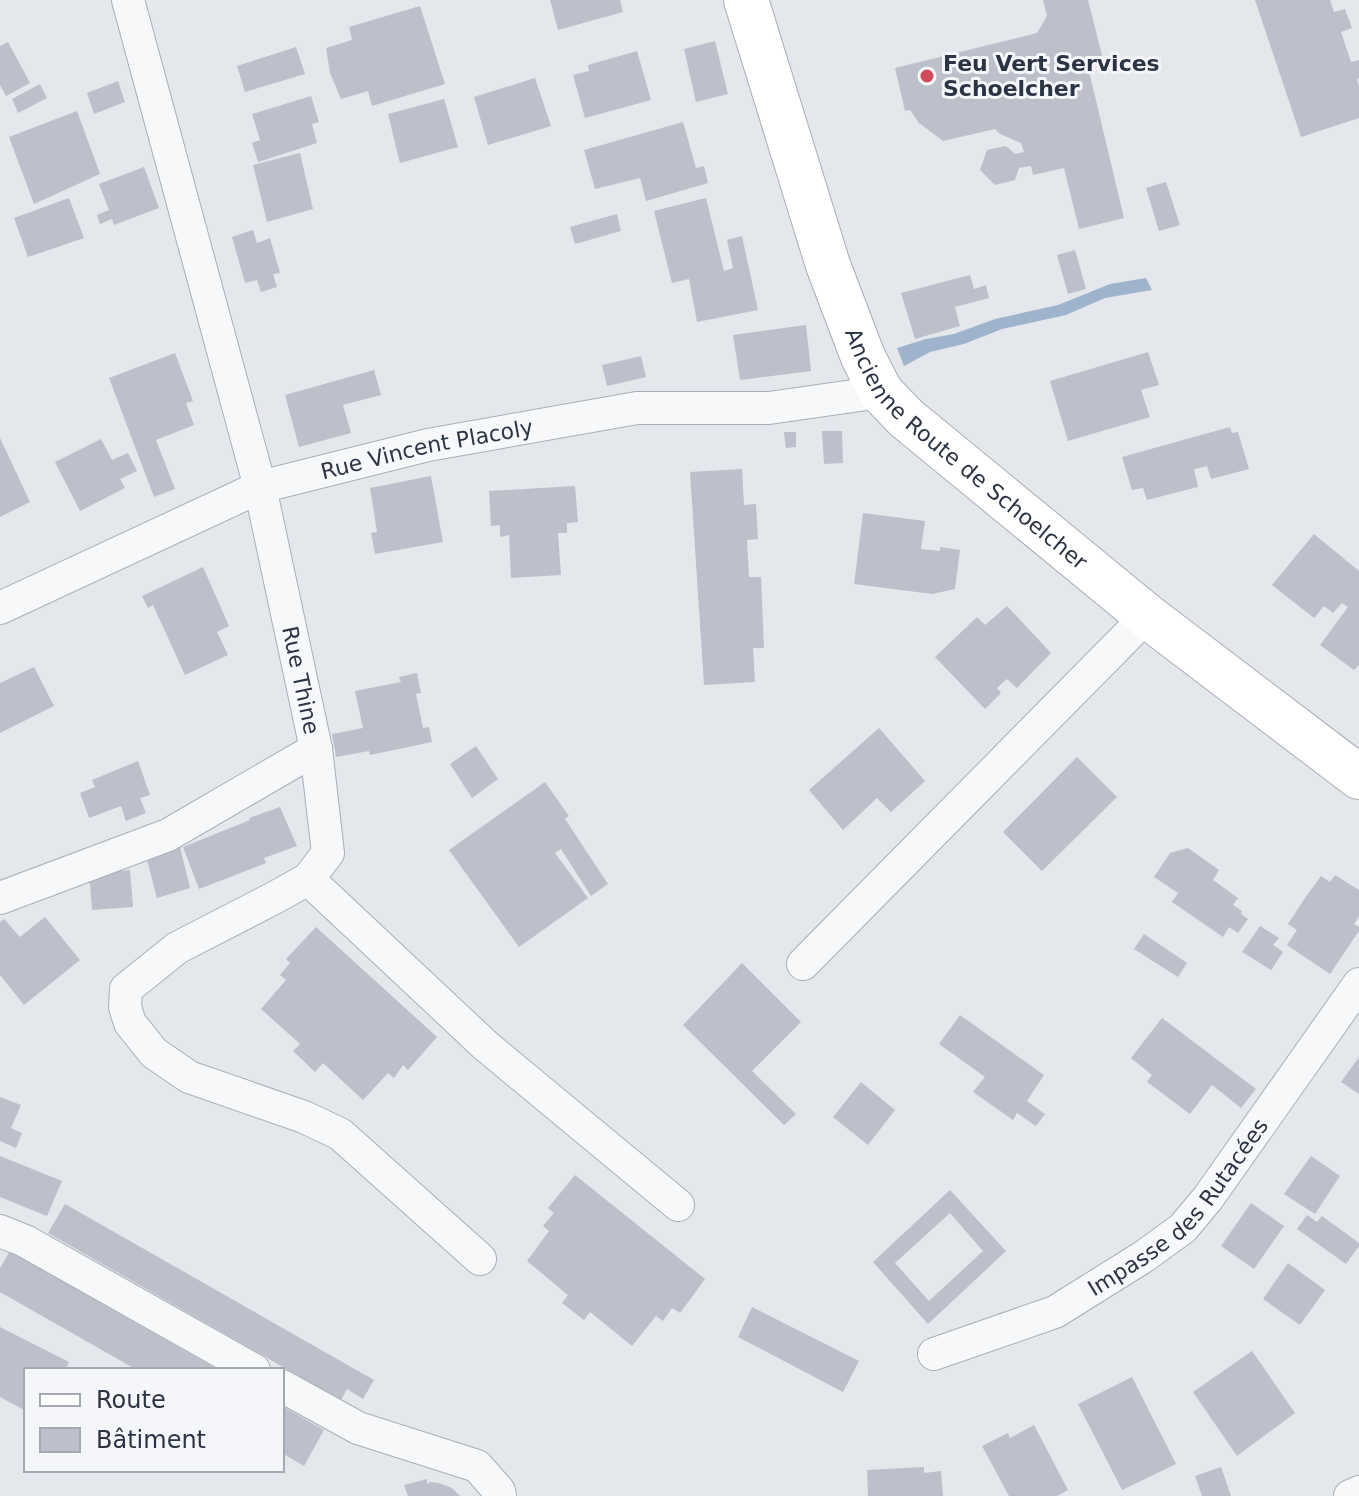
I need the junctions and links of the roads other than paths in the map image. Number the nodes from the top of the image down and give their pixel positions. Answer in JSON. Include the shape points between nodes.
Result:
{"nodes":[{"id":1,"x":128,"y":0,"type":"edge"},
{"id":2,"x":746,"y":0,"type":"edge"},
{"id":3,"x":881,"y":392,"type":"junction"},
{"id":4,"x":260,"y":487,"type":"junction"},
{"id":5,"x":0,"y":608,"type":"edge"},
{"id":6,"x":1147,"y":616,"type":"junction"},
{"id":7,"x":316,"y":749,"type":"junction"},
{"id":8,"x":1357,"y":771,"type":"edge"},
{"id":9,"x":308,"y":879,"type":"junction"},
{"id":10,"x":0,"y":898,"type":"edge"},
{"id":11,"x":803,"y":964,"type":"dead end"},
{"id":12,"x":1359,"y":984,"type":"edge"},
{"id":13,"x":678,"y":1205,"type":"dead end"},
{"id":14,"x":0,"y":1231,"type":"edge"},
{"id":15,"x":480,"y":1259,"type":"dead end"},
{"id":16,"x":934,"y":1354,"type":"dead end"},
{"id":17,"x":250,"y":1368,"type":"edge"},
{"id":18,"x":284,"y":1387,"type":"edge"},
{"id":19,"x":1359,"y":1492,"type":"edge"},
{"id":20,"x":500,"y":1496,"type":"edge"},
{"id":21,"x":1350,"y":1496,"type":"edge"}],
"edges":[{"from":1,"to":4,"type":"street","name":"Rue Thine"},
{"from":2,"to":3,"type":"main road","name":"Ancienne Route de Schoelcher","via":[[828,265]]},
{"from":3,"to":4,"type":"street","name":"Rue Vincent Placoly","via":[[769,408],[637,408],[428,445]]},
{"from":3,"to":6,"type":"main road","name":"Ancienne Route de Schoelcher"},
{"from":4,"to":5,"type":"street","name":"Rue Vincent Placoly"},
{"from":4,"to":7,"type":"street","name":"Rue Thine"},
{"from":6,"to":8,"type":"main road","name":"Ancienne Route de Schoelcher"},
{"from":6,"to":11,"type":"street"},
{"from":7,"to":9,"type":"street","name":"Rue Thine","via":[[328,853]]},
{"from":7,"to":10,"type":"street","via":[[168,835]]},
{"from":9,"to":13,"type":"street","via":[[486,1046]]},
{"from":9,"to":15,"type":"street","via":[[177,948],[126,989],[130,1023],[154,1053],[189,1077],[340,1134]]},
{"from":12,"to":16,"type":"street","name":"Impasse des Rutacées","via":[[1183,1228],[1055,1312]]},
{"from":14,"to":17,"type":"street"},
{"from":18,"to":20,"type":"street","via":[[358,1428],[477,1466]]},
{"from":19,"to":21,"type":"street"}]}
